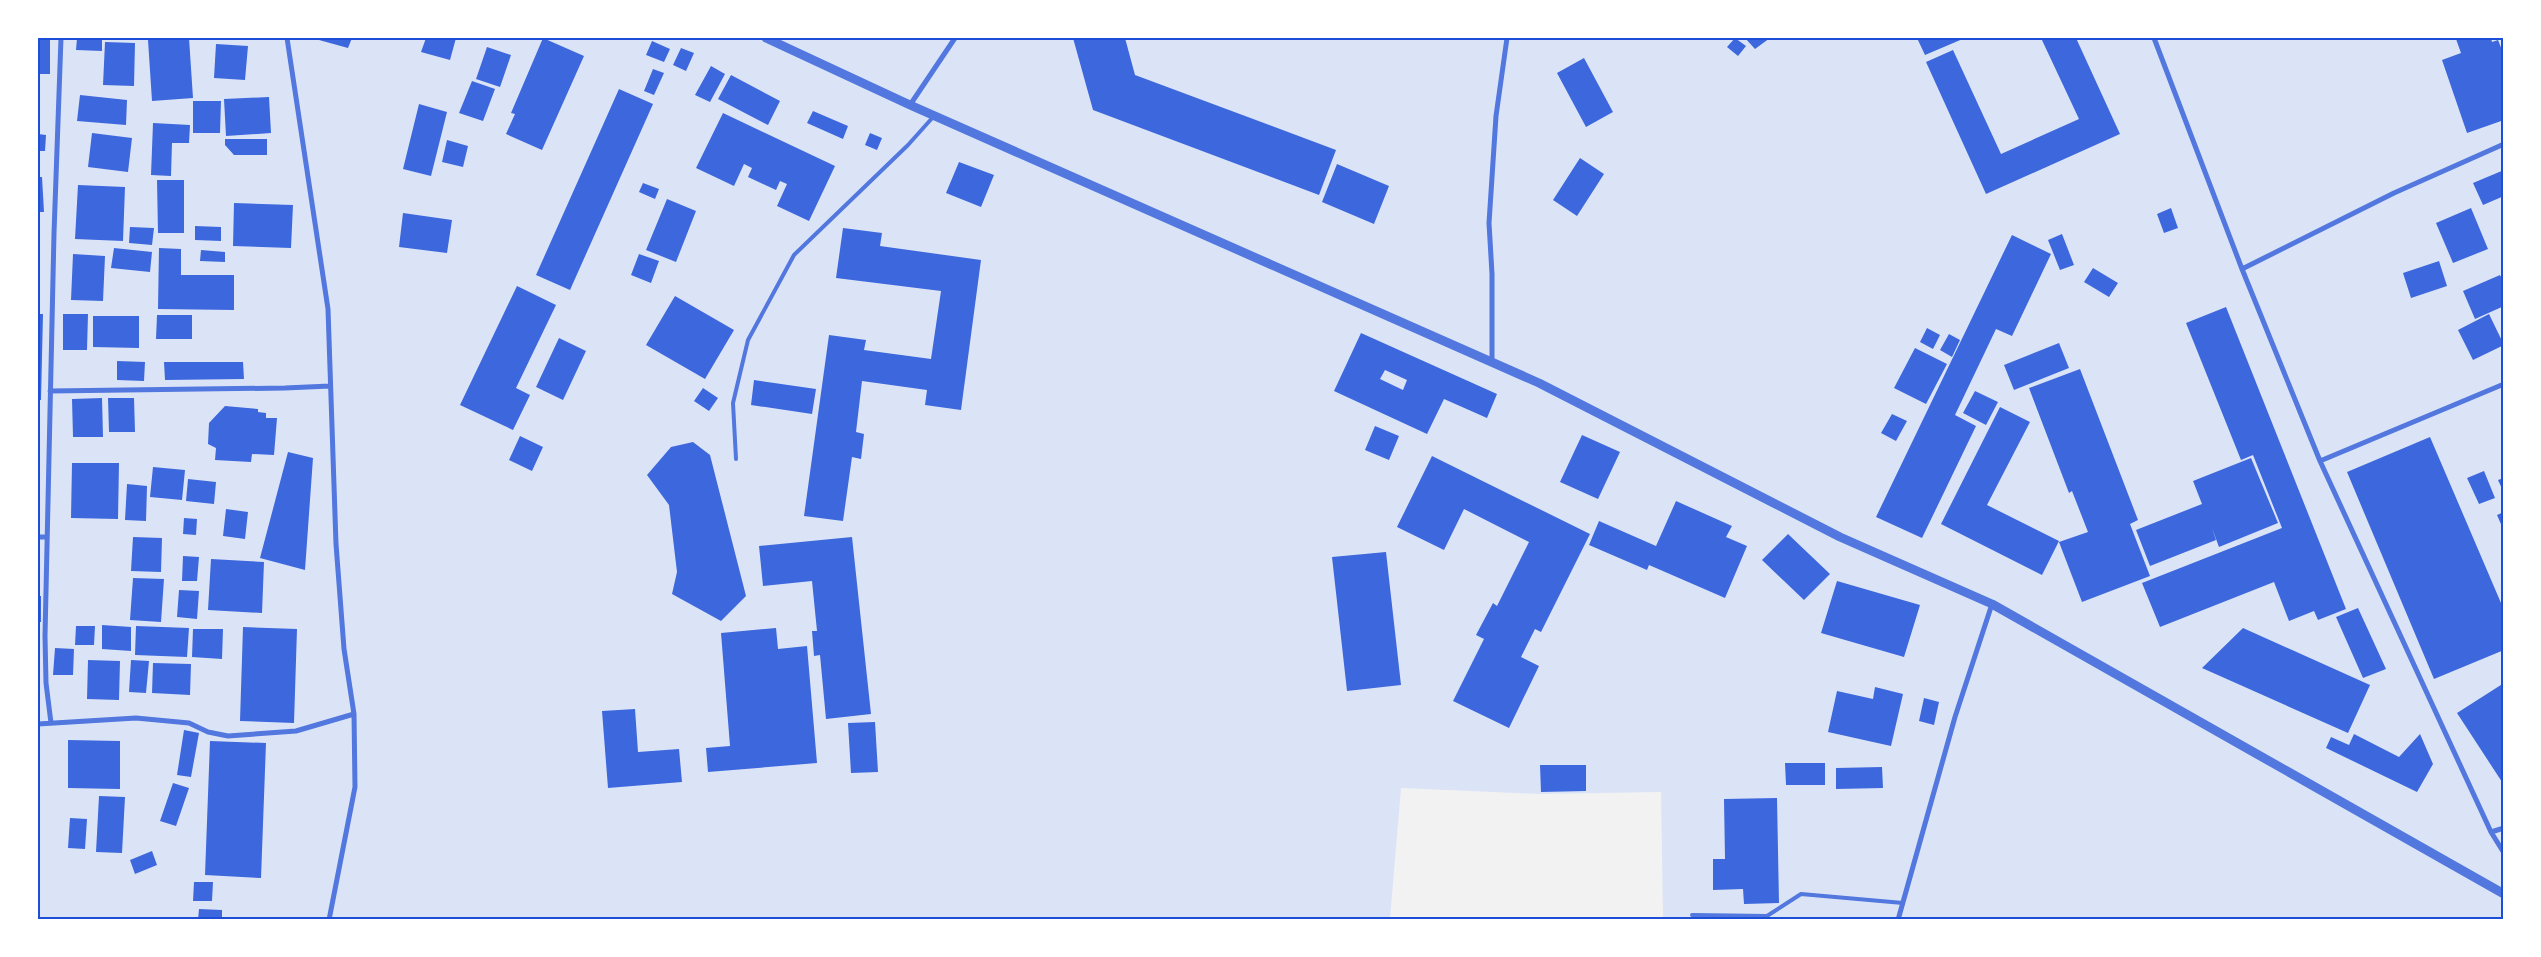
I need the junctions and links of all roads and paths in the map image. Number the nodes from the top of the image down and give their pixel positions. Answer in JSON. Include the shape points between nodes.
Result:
{"nodes":[{"id":1,"x":61,"y":38,"type":"edge"},
{"id":2,"x":287,"y":38,"type":"edge"},
{"id":3,"x":766,"y":38,"type":"edge"},
{"id":4,"x":955,"y":38,"type":"edge"},
{"id":5,"x":1507,"y":38,"type":"edge"},
{"id":6,"x":2154,"y":38,"type":"edge"},
{"id":7,"x":910,"y":105,"type":"junction"},
{"id":8,"x":934,"y":116,"type":"junction"},
{"id":9,"x":2504,"y":144,"type":"edge"},
{"id":10,"x":2242,"y":270,"type":"junction"},
{"id":11,"x":1492,"y":362,"type":"junction"},
{"id":12,"x":2504,"y":384,"type":"edge"},
{"id":13,"x":330,"y":386,"type":"junction"},
{"id":14,"x":50,"y":391,"type":"junction"},
{"id":15,"x":736,"y":459,"type":"dead end"},
{"id":16,"x":2320,"y":461,"type":"junction"},
{"id":17,"x":38,"y":537,"type":"edge"},
{"id":18,"x":47,"y":537,"type":"junction"},
{"id":19,"x":1992,"y":604,"type":"junction"},
{"id":20,"x":354,"y":714,"type":"junction"},
{"id":21,"x":52,"y":723,"type":"junction"},
{"id":22,"x":38,"y":724,"type":"edge"},
{"id":23,"x":2504,"y":828,"type":"edge"},
{"id":24,"x":2491,"y":832,"type":"junction"},
{"id":25,"x":2504,"y":853,"type":"edge"},
{"id":26,"x":2504,"y":894,"type":"edge"},
{"id":27,"x":1903,"y":902,"type":"junction"},
{"id":28,"x":1692,"y":915,"type":"dead end"},
{"id":29,"x":329,"y":920,"type":"edge"},
{"id":30,"x":1898,"y":920,"type":"edge"}],
"edges":[{"from":1,"to":14,"type":"street"},
{"from":2,"to":13,"type":"street","via":[[328,308]]},
{"from":3,"to":7,"type":"street"},
{"from":4,"to":7,"type":"street"},
{"from":5,"to":11,"type":"street","via":[[1496,116],[1489,224]]},
{"from":6,"to":10,"type":"street"},
{"from":7,"to":8,"type":"street"},
{"from":8,"to":11,"type":"street"},
{"from":8,"to":15,"type":"lane","via":[[794,255],[748,340],[733,403]]},
{"from":9,"to":10,"type":"street","via":[[2394,194]]},
{"from":10,"to":16,"type":"street"},
{"from":11,"to":19,"type":"street","via":[[1840,537]]},
{"from":12,"to":16,"type":"street"},
{"from":13,"to":14,"type":"street"},
{"from":13,"to":20,"type":"street","via":[[336,544],[344,649]]},
{"from":14,"to":18,"type":"street"},
{"from":16,"to":24,"type":"street"},
{"from":17,"to":18,"type":"street"},
{"from":18,"to":21,"type":"street","via":[[46,683]]},
{"from":19,"to":26,"type":"street"},
{"from":19,"to":27,"type":"street","via":[[1955,717]]},
{"from":20,"to":21,"type":"street","via":[[296,731],[228,736],[208,732],[189,723],[136,718]]},
{"from":20,"to":29,"type":"street","via":[[355,787]]},
{"from":21,"to":22,"type":"street"},
{"from":23,"to":24,"type":"street"},
{"from":24,"to":25,"type":"street"},
{"from":27,"to":28,"type":"lane","via":[[1801,894],[1767,916]]},
{"from":27,"to":30,"type":"street"}]}
